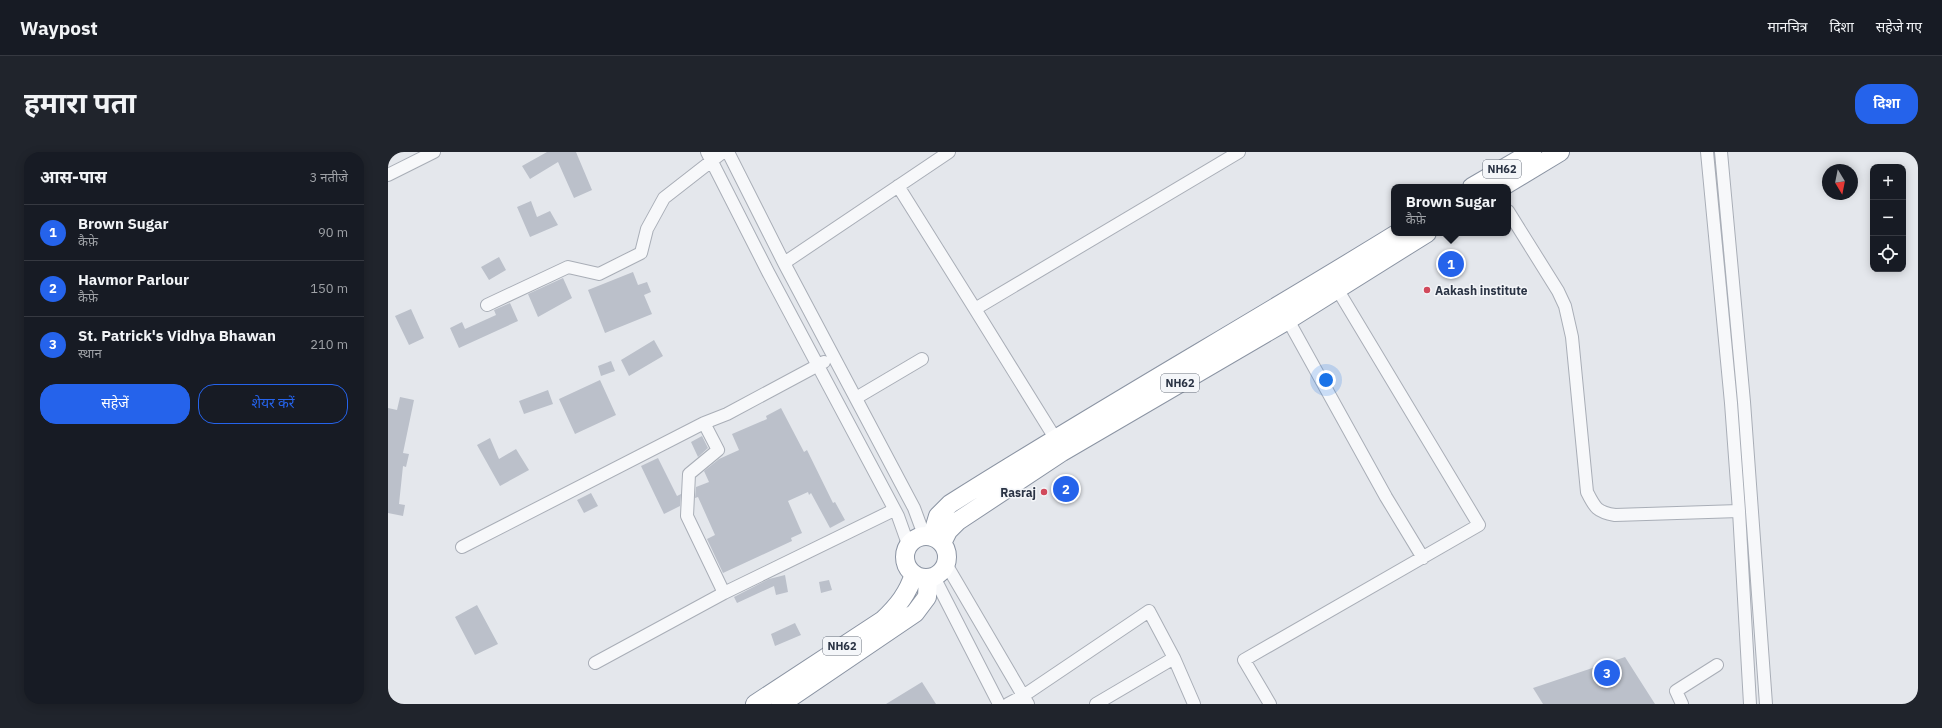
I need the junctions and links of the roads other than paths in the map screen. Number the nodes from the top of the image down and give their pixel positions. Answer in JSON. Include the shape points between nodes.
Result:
{"nodes":[{"id":1,"x":434,"y":152,"type":"edge"},
{"id":2,"x":723,"y":152,"type":"edge"},
{"id":3,"x":728,"y":152,"type":"edge"},
{"id":4,"x":950,"y":152,"type":"edge"},
{"id":5,"x":1239,"y":152,"type":"edge"},
{"id":6,"x":1532,"y":152,"type":"edge"},
{"id":7,"x":1560,"y":152,"type":"edge"},
{"id":8,"x":1707,"y":152,"type":"edge"},
{"id":9,"x":1721,"y":152,"type":"edge"},
{"id":10,"x":709,"y":157,"type":"edge"},
{"id":11,"x":388,"y":175,"type":"edge"},
{"id":12,"x":1477,"y":184,"type":"edge"},
{"id":13,"x":1507,"y":184,"type":"edge"},
{"id":14,"x":898,"y":186,"type":"junction"},
{"id":15,"x":1511,"y":216,"type":"edge"},
{"id":16,"x":1394,"y":236,"type":"edge"},
{"id":17,"x":1421,"y":236,"type":"edge"},
{"id":18,"x":784,"y":263,"type":"junction"},
{"id":19,"x":1333,"y":282,"type":"junction"},
{"id":20,"x":487,"y":305,"type":"dead end"},
{"id":21,"x":975,"y":309,"type":"junction"},
{"id":22,"x":1288,"y":320,"type":"junction"},
{"id":23,"x":834,"y":357,"type":"junction"},
{"id":24,"x":922,"y":359,"type":"dead end"},
{"id":25,"x":818,"y":365,"type":"junction"},
{"id":26,"x":856,"y":398,"type":"junction"},
{"id":27,"x":704,"y":423,"type":"junction"},
{"id":28,"x":1055,"y":438,"type":"junction"},
{"id":29,"x":894,"y":510,"type":"junction"},
{"id":30,"x":1739,"y":511,"type":"junction"},
{"id":31,"x":933,"y":538,"type":"junction"},
{"id":32,"x":908,"y":544,"type":"junction"},
{"id":33,"x":462,"y":547,"type":"dead end"},
{"id":34,"x":1423,"y":558,"type":"junction"},
{"id":35,"x":946,"y":564,"type":"junction"},
{"id":36,"x":925,"y":576,"type":"junction"},
{"id":37,"x":724,"y":593,"type":"junction"},
{"id":38,"x":1174,"y":658,"type":"junction"},
{"id":39,"x":595,"y":663,"type":"dead end"},
{"id":40,"x":1717,"y":665,"type":"dead end"},
{"id":41,"x":1025,"y":700,"type":"edge"},
{"id":42,"x":755,"y":704,"type":"edge"},
{"id":43,"x":781,"y":704,"type":"edge"},
{"id":44,"x":999,"y":704,"type":"edge"},
{"id":45,"x":1008,"y":704,"type":"edge"},
{"id":46,"x":1096,"y":704,"type":"edge"},
{"id":47,"x":1194,"y":704,"type":"edge"},
{"id":48,"x":1270,"y":704,"type":"edge"},
{"id":49,"x":1682,"y":704,"type":"edge"},
{"id":50,"x":1750,"y":704,"type":"edge"},
{"id":51,"x":1766,"y":704,"type":"edge"}],
"edges":[{"from":1,"to":11,"type":"street"},
{"from":2,"to":10,"type":"street"},
{"from":3,"to":18,"type":"street"},
{"from":4,"to":14,"type":"street"},
{"from":5,"to":21,"type":"street"},
{"from":6,"to":12,"type":"highway","number":"NH62"},
{"from":7,"to":13,"type":"highway","number":"NH62"},
{"from":8,"to":30,"type":"street"},
{"from":9,"to":51,"type":"street","via":[[1743,394]]},
{"from":10,"to":20,"type":"street","via":[[664,198],[647,229],[641,253],[599,274],[568,267]]},
{"from":10,"to":25,"type":"street"},
{"from":14,"to":18,"type":"street"},
{"from":14,"to":21,"type":"street"},
{"from":15,"to":30,"type":"street","via":[[1558,291],[1564,306],[1572,337],[1587,492],[1594,507],[1604,513],[1615,515]]},
{"from":16,"to":19,"type":"highway","number":"NH62"},
{"from":17,"to":19,"type":"highway","number":"NH62"},
{"from":18,"to":23,"type":"street"},
{"from":19,"to":22,"type":"highway","number":"NH62"},
{"from":19,"to":28,"type":"highway","number":"NH62"},
{"from":19,"to":34,"type":"street","via":[[1479,525]]},
{"from":21,"to":28,"type":"street"},
{"from":22,"to":31,"type":"highway","number":"NH62","via":[[1062,452],[958,521],[948,531]]},
{"from":22,"to":34,"type":"street","via":[[1386,497]]},
{"from":23,"to":25,"type":"street"},
{"from":23,"to":26,"type":"street"},
{"from":24,"to":26,"type":"street"},
{"from":25,"to":27,"type":"street","via":[[727,414]]},
{"from":25,"to":29,"type":"street"},
{"from":26,"to":31,"type":"street","via":[[914,508]]},
{"from":27,"to":33,"type":"street"},
{"from":27,"to":37,"type":"street","via":[[718,450],[688,474],[687,516]]},
{"from":28,"to":31,"type":"highway","number":"NH62","via":[[942,510]]},
{"from":29,"to":32,"type":"street"},
{"from":29,"to":37,"type":"street"},
{"from":30,"to":50,"type":"street"},
{"from":31,"to":32,"type":"highway","number":"NH62","via":[[915,538]]},
{"from":31,"to":35,"type":"highway","number":"NH62","via":[[946,549]]},
{"from":32,"to":36,"type":"highway","via":[[905,560],[908,568]]},
{"from":34,"to":48,"type":"street","via":[[1244,660]]},
{"from":35,"to":36,"type":"highway","number":"NH62","via":[[941,572]]},
{"from":35,"to":41,"type":"street"},
{"from":36,"to":42,"type":"highway","number":"NH62","via":[[909,588],[896,609],[883,620]]},
{"from":36,"to":43,"type":"highway","number":"NH62","via":[[927,597],[914,613]]},
{"from":36,"to":44,"type":"street"},
{"from":37,"to":39,"type":"street"},
{"from":38,"to":41,"type":"street","via":[[1149,611]]},
{"from":38,"to":46,"type":"street"},
{"from":38,"to":47,"type":"street"},
{"from":40,"to":49,"type":"street","via":[[1676,691]]},
{"from":41,"to":45,"type":"street"}]}
